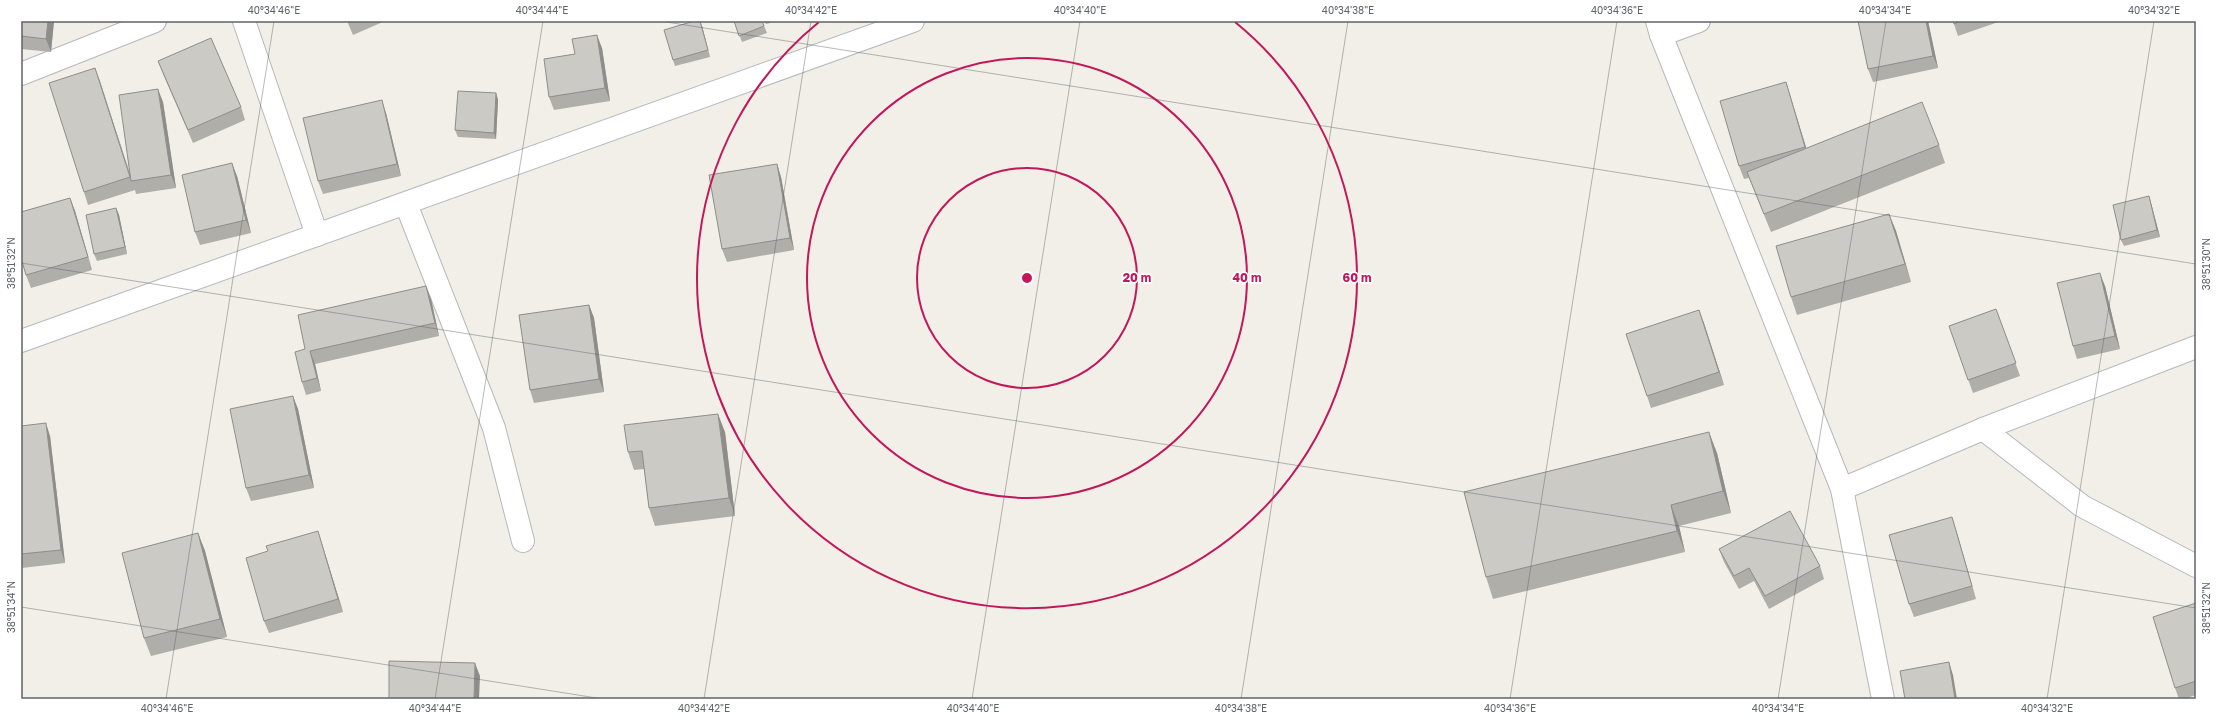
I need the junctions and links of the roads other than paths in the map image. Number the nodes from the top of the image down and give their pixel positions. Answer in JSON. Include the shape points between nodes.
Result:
{"nodes":[{"id":1,"x":155,"y":21,"type":"edge"},
{"id":2,"x":244,"y":21,"type":"edge"},
{"id":3,"x":913,"y":21,"type":"edge"},
{"id":4,"x":1700,"y":21,"type":"edge"},
{"id":5,"x":1659,"y":28,"type":"edge"},
{"id":6,"x":21,"y":74,"type":"edge"},
{"id":7,"x":406,"y":204,"type":"junction"},
{"id":8,"x":318,"y":236,"type":"junction"},
{"id":9,"x":21,"y":341,"type":"edge"},
{"id":10,"x":2196,"y":347,"type":"edge"},
{"id":11,"x":1984,"y":430,"type":"junction"},
{"id":12,"x":1842,"y":489,"type":"junction"},
{"id":13,"x":524,"y":541,"type":"dead end"},
{"id":14,"x":2196,"y":566,"type":"edge"},
{"id":15,"x":1883,"y":699,"type":"edge"}],
"edges":[{"from":1,"to":6,"type":"street"},
{"from":2,"to":8,"type":"street"},
{"from":3,"to":7,"type":"street"},
{"from":4,"to":5,"type":"street"},
{"from":5,"to":12,"type":"street"},
{"from":7,"to":8,"type":"street"},
{"from":7,"to":13,"type":"street","via":[[494,428]]},
{"from":8,"to":9,"type":"street"},
{"from":10,"to":11,"type":"street"},
{"from":11,"to":12,"type":"street"},
{"from":11,"to":14,"type":"street","via":[[2082,506]]},
{"from":12,"to":15,"type":"street"}]}
